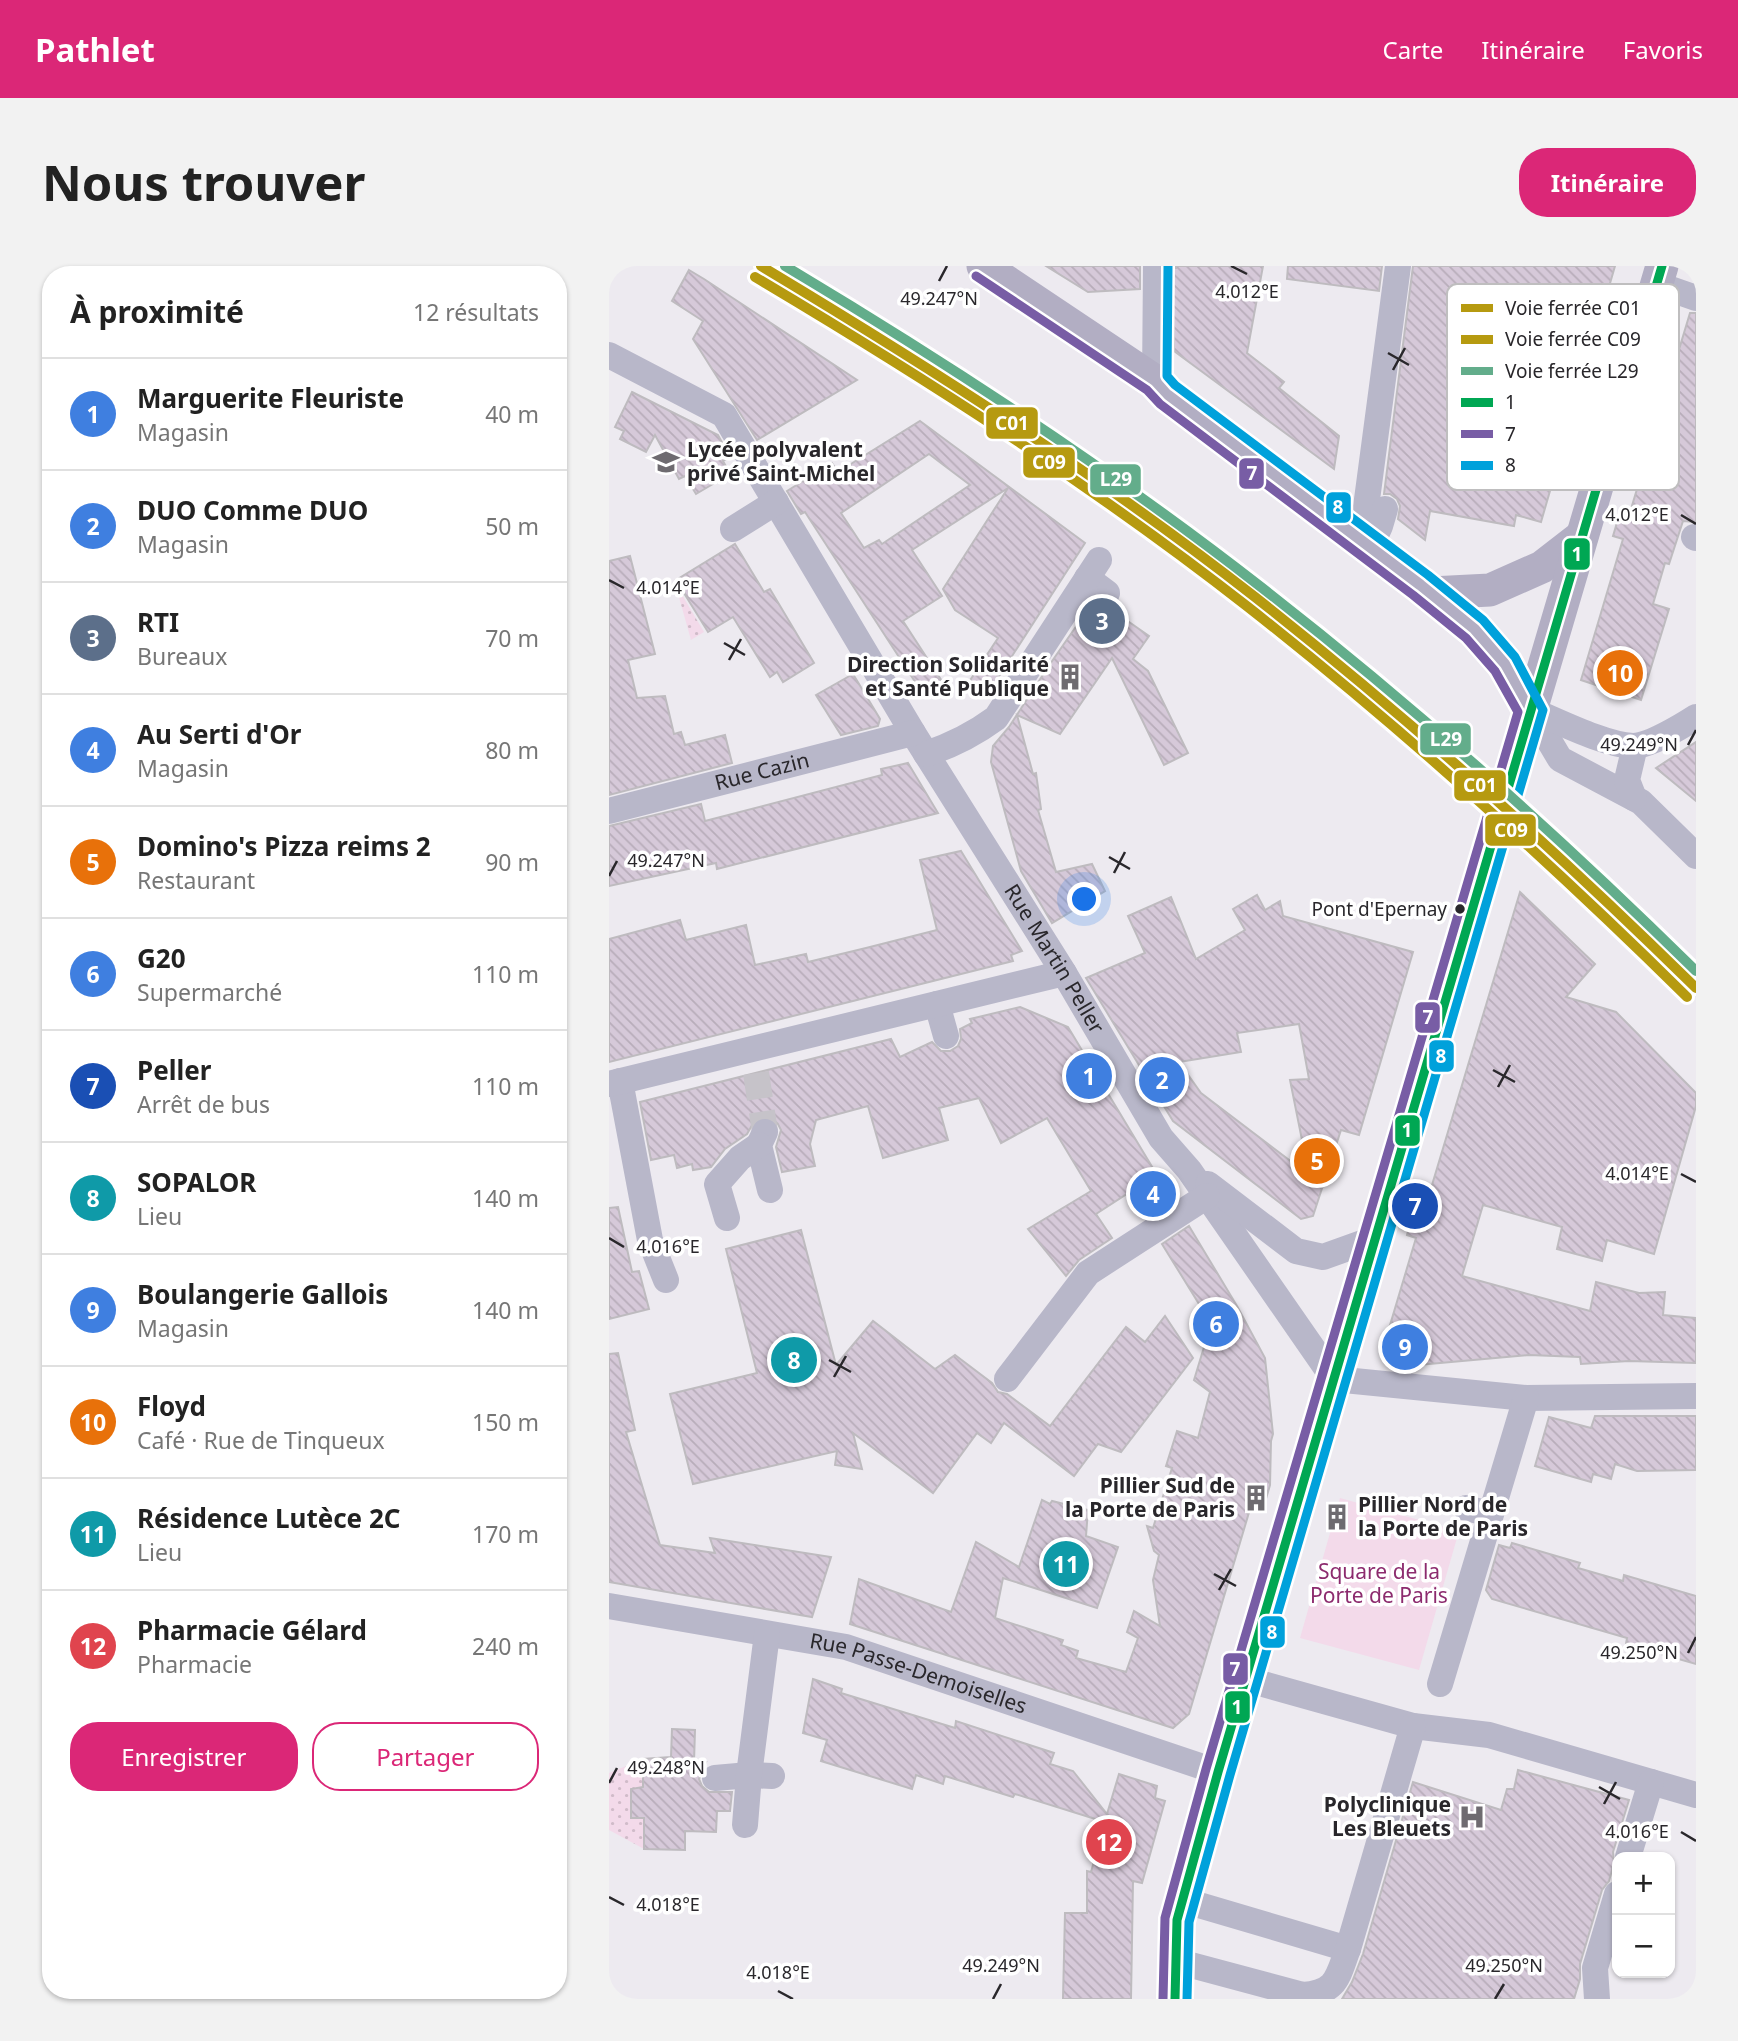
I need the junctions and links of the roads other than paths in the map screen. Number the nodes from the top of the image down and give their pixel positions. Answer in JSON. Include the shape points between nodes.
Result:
{"nodes":[{"id":1,"x":983,"y":266,"type":"edge"},
{"id":2,"x":1156,"y":266,"type":"edge"},
{"id":3,"x":1398,"y":266,"type":"edge"},
{"id":4,"x":1679,"y":287,"type":"edge"},
{"id":5,"x":1696,"y":298,"type":"edge"},
{"id":6,"x":609,"y":355,"type":"edge"},
{"id":7,"x":1155,"y":381,"type":"junction"},
{"id":8,"x":1596,"y":490,"type":"edge"},
{"id":9,"x":776,"y":502,"type":"junction"},
{"id":10,"x":1385,"y":509,"type":"dead end"},
{"id":11,"x":733,"y":529,"type":"dead end"},
{"id":12,"x":1582,"y":536,"type":"junction"},
{"id":13,"x":1364,"y":543,"type":"junction"},
{"id":14,"x":1098,"y":577,"type":"dead end"},
{"id":15,"x":1431,"y":593,"type":"junction"},
{"id":16,"x":1531,"y":710,"type":"junction"},
{"id":17,"x":1696,"y":717,"type":"edge"},
{"id":18,"x":920,"y":744,"type":"junction"},
{"id":19,"x":1635,"y":746,"type":"junction"},
{"id":20,"x":1634,"y":798,"type":"junction"},
{"id":21,"x":609,"y":811,"type":"edge"},
{"id":22,"x":1696,"y":856,"type":"edge"},
{"id":23,"x":1064,"y":973,"type":"junction"},
{"id":24,"x":937,"y":1004,"type":"junction"},
{"id":25,"x":946,"y":1036,"type":"dead end"},
{"id":26,"x":615,"y":1083,"type":"edge"},
{"id":27,"x":1189,"y":1170,"type":"junction"},
{"id":28,"x":770,"y":1190,"type":"dead end"},
{"id":29,"x":1207,"y":1196,"type":"junction"},
{"id":30,"x":727,"y":1218,"type":"dead end"},
{"id":31,"x":1375,"y":1238,"type":"junction"},
{"id":32,"x":666,"y":1280,"type":"dead end"},
{"id":33,"x":1007,"y":1379,"type":"dead end"},
{"id":34,"x":1334,"y":1379,"type":"junction"},
{"id":35,"x":1696,"y":1396,"type":"edge"},
{"id":36,"x":1526,"y":1398,"type":"junction"},
{"id":37,"x":609,"y":1606,"type":"edge"},
{"id":38,"x":768,"y":1634,"type":"junction"},
{"id":39,"x":1245,"y":1679,"type":"junction"},
{"id":40,"x":1440,"y":1684,"type":"dead end"},
{"id":41,"x":1413,"y":1726,"type":"junction"},
{"id":42,"x":1218,"y":1773,"type":"junction"},
{"id":43,"x":760,"y":1776,"type":"junction"},
{"id":44,"x":715,"y":1778,"type":"dead end"},
{"id":45,"x":1651,"y":1782,"type":"junction"},
{"id":46,"x":1696,"y":1795,"type":"edge"},
{"id":47,"x":745,"y":1825,"type":"dead end"},
{"id":48,"x":1630,"y":1852,"type":"edge"},
{"id":49,"x":1182,"y":1899,"type":"junction"},
{"id":50,"x":1612,"y":1911,"type":"edge"},
{"id":51,"x":1347,"y":1949,"type":"junction"},
{"id":52,"x":1176,"y":1961,"type":"junction"},
{"id":53,"x":1175,"y":1999,"type":"edge"},
{"id":54,"x":1597,"y":1999,"type":"edge"}],
"edges":[{"from":1,"to":7,"type":"main road"},
{"from":2,"to":7,"type":"street"},
{"from":3,"to":13,"type":"street"},
{"from":4,"to":5,"type":"street"},
{"from":6,"to":9,"type":"street","name":"Rue Martin Peller","via":[[724,415]]},
{"from":7,"to":13,"type":"main road"},
{"from":8,"to":12,"type":"main road"},
{"from":9,"to":11,"type":"street"},
{"from":9,"to":18,"type":"street","name":"Rue Martin Peller"},
{"from":10,"to":13,"type":"street","via":[[1380,526]]},
{"from":12,"to":15,"type":"main road","via":[[1542,567],[1490,590]]},
{"from":12,"to":16,"type":"main road"},
{"from":13,"to":15,"type":"main road"},
{"from":14,"to":18,"type":"street","via":[[996,718],[953,745]]},
{"from":15,"to":16,"type":"main road","via":[[1475,629],[1505,664]]},
{"from":16,"to":19,"type":"street"},
{"from":16,"to":20,"type":"street","via":[[1560,759]]},
{"from":16,"to":31,"type":"main road"},
{"from":17,"to":19,"type":"street"},
{"from":18,"to":21,"type":"street","name":"Rue Cazin"},
{"from":18,"to":23,"type":"street","name":"Rue Martin Peller"},
{"from":19,"to":20,"type":"street","via":[[1627,780]]},
{"from":20,"to":22,"type":"street"},
{"from":23,"to":24,"type":"street"},
{"from":23,"to":27,"type":"street","name":"Rue Martin Peller","via":[[1161,1138]]},
{"from":24,"to":25,"type":"street"},
{"from":24,"to":26,"type":"street","via":[[753,1061]]},
{"from":26,"to":32,"type":"street","via":[[650,1240]]},
{"from":27,"to":29,"type":"street","name":"Rue Martin Peller"},
{"from":27,"to":31,"type":"street","via":[[1296,1251],[1323,1257]]},
{"from":28,"to":30,"type":"street","via":[[762,1139],[717,1184]]},
{"from":29,"to":33,"type":"street","via":[[1088,1273]]},
{"from":29,"to":34,"type":"street","name":"Rue Martin Peller"},
{"from":31,"to":34,"type":"main road"},
{"from":34,"to":36,"type":"street"},
{"from":34,"to":39,"type":"main road"},
{"from":35,"to":36,"type":"street"},
{"from":36,"to":40,"type":"street","via":[[1478,1511]]},
{"from":37,"to":38,"type":"street","name":"Rue Passe-Demoiselles"},
{"from":38,"to":42,"type":"street","name":"Rue Passe-Demoiselles","via":[[846,1647]]},
{"from":38,"to":43,"type":"street"},
{"from":39,"to":41,"type":"street"},
{"from":39,"to":42,"type":"main road"},
{"from":41,"to":45,"type":"street","via":[[1489,1735]]},
{"from":41,"to":51,"type":"street"},
{"from":42,"to":49,"type":"main road"},
{"from":43,"to":44,"type":"street"},
{"from":43,"to":47,"type":"street"},
{"from":45,"to":46,"type":"street"},
{"from":45,"to":48,"type":"street"},
{"from":49,"to":51,"type":"street"},
{"from":49,"to":52,"type":"main road"},
{"from":50,"to":54,"type":"street","via":[[1595,1968]]},
{"from":51,"to":52,"type":"street","via":[[1335,1984],[1320,1994],[1303,1995]]},
{"from":52,"to":53,"type":"main road"}]}
